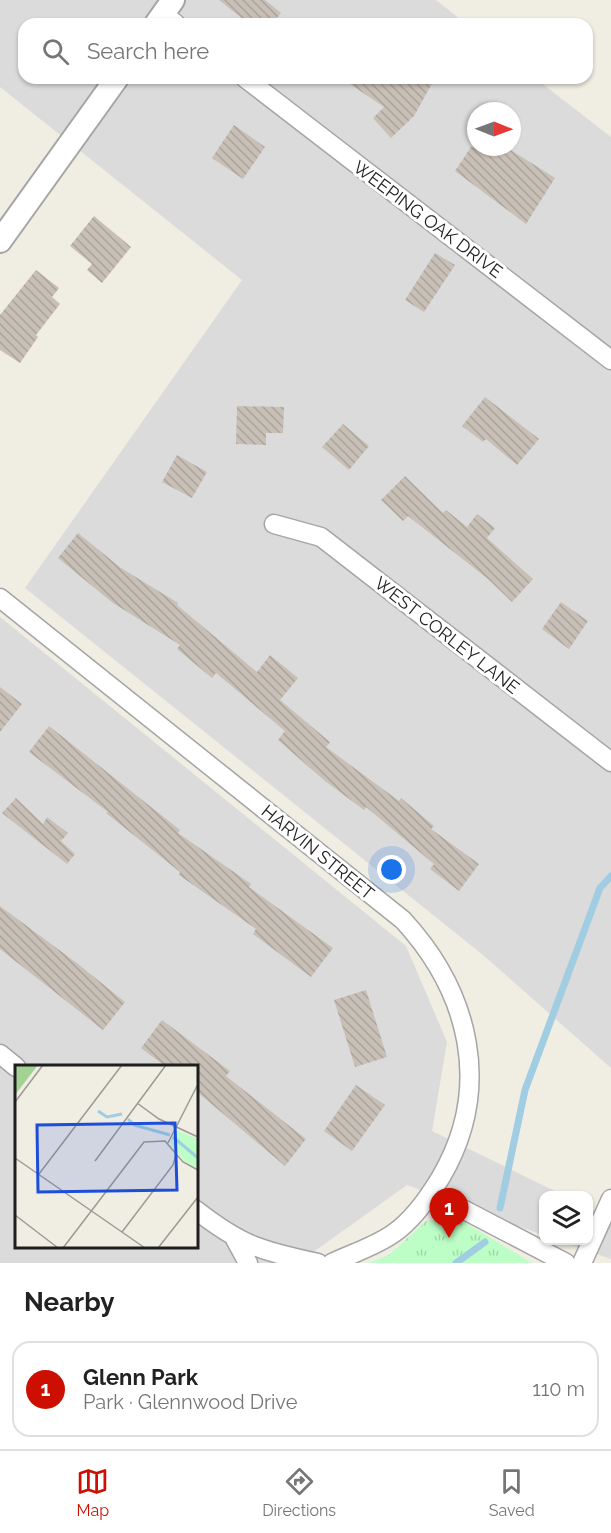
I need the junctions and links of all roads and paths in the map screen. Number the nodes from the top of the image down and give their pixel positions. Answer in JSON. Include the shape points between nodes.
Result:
{"nodes":[{"id":1,"x":113,"y":84,"type":"edge"},
{"id":2,"x":253,"y":84,"type":"edge"},
{"id":3,"x":0,"y":241,"type":"edge"},
{"id":4,"x":611,"y":360,"type":"edge"},
{"id":5,"x":274,"y":524,"type":"dead end"},
{"id":6,"x":0,"y":598,"type":"edge"},
{"id":7,"x":611,"y":762,"type":"edge"},
{"id":8,"x":0,"y":1054,"type":"edge"},
{"id":9,"x":15,"y":1066,"type":"edge"},
{"id":10,"x":432,"y":1193,"type":"junction"},
{"id":11,"x":611,"y":1199,"type":"edge"},
{"id":12,"x":198,"y":1211,"type":"edge"},
{"id":13,"x":235,"y":1239,"type":"junction"},
{"id":14,"x":248,"y":1263,"type":"edge"},
{"id":15,"x":318,"y":1263,"type":"edge"},
{"id":16,"x":332,"y":1263,"type":"edge"},
{"id":17,"x":566,"y":1263,"type":"edge"},
{"id":18,"x":582,"y":1263,"type":"edge"}],
"edges":[{"from":1,"to":3,"type":"street"},
{"from":2,"to":4,"type":"street","name":"WEEPING OAK DRIVE"},
{"from":5,"to":7,"type":"street","name":"WEST CORLEY LANE","via":[[321,537]]},
{"from":6,"to":10,"type":"street","name":"HARVIN STREET","via":[[403,920],[426,944],[458,1002],[469,1068],[468,1101],[460,1133]]},
{"from":8,"to":9,"type":"street"},
{"from":10,"to":16,"type":"street","name":"HARVIN STREET","via":[[395,1233]]},
{"from":10,"to":17,"type":"street"},
{"from":11,"to":18,"type":"street"},
{"from":12,"to":13,"type":"street"},
{"from":13,"to":14,"type":"street"},
{"from":13,"to":15,"type":"street","via":[[263,1251]]}]}
